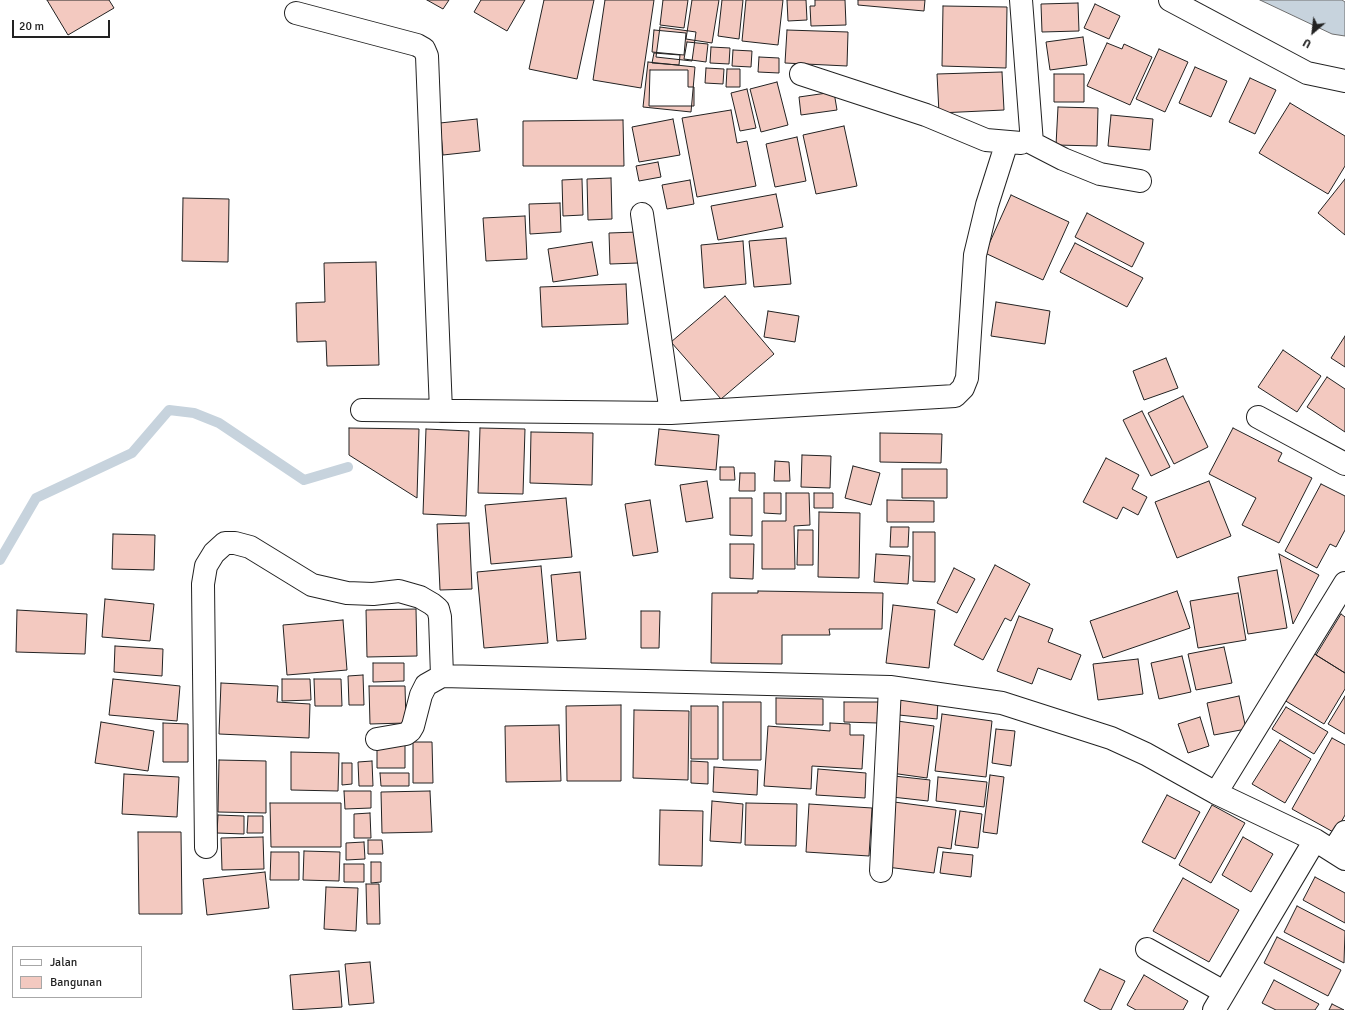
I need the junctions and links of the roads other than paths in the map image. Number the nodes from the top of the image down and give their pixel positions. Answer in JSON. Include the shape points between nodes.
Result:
{"nodes":[{"id":1,"x":1021,"y":0,"type":"edge"},
{"id":2,"x":1170,"y":0,"type":"edge"},
{"id":3,"x":296,"y":13,"type":"dead end"},
{"id":4,"x":801,"y":74,"type":"dead end"},
{"id":5,"x":1345,"y":81,"type":"edge"},
{"id":6,"x":1007,"y":142,"type":"junction"},
{"id":7,"x":1032,"y":143,"type":"junction"},
{"id":8,"x":1140,"y":181,"type":"dead end"},
{"id":9,"x":642,"y":214,"type":"dead end"},
{"id":10,"x":362,"y":410,"type":"dead end"},
{"id":11,"x":441,"y":411,"type":"junction"},
{"id":12,"x":671,"y":413,"type":"junction"},
{"id":13,"x":1258,"y":417,"type":"dead end"},
{"id":14,"x":1345,"y":464,"type":"edge"},
{"id":15,"x":1345,"y":583,"type":"edge"},
{"id":16,"x":442,"y":676,"type":"junction"},
{"id":17,"x":890,"y":687,"type":"junction"},
{"id":18,"x":377,"y":739,"type":"dead end"},
{"id":19,"x":1216,"y":793,"type":"junction"},
{"id":20,"x":1345,"y":832,"type":"edge"},
{"id":21,"x":206,"y":847,"type":"dead end"},
{"id":22,"x":1331,"y":850,"type":"edge"},
{"id":23,"x":881,"y":871,"type":"dead end"},
{"id":24,"x":1147,"y":949,"type":"dead end"},
{"id":25,"x":1219,"y":1001,"type":"edge"}],
"edges":[{"from":1,"to":7,"type":"street"},
{"from":2,"to":5,"type":"street","via":[[1307,74]]},
{"from":3,"to":11,"type":"street","via":[[418,45],[424,49],[427,56]]},
{"from":4,"to":6,"type":"street","via":[[926,115],[986,140]]},
{"from":6,"to":7,"type":"street"},
{"from":6,"to":12,"type":"street","via":[[987,205],[975,255],[967,378],[956,396]]},
{"from":7,"to":8,"type":"street","via":[[1100,174]]},
{"from":9,"to":12,"type":"street"},
{"from":10,"to":11,"type":"street"},
{"from":11,"to":12,"type":"street"},
{"from":13,"to":14,"type":"street"},
{"from":15,"to":19,"type":"street"},
{"from":16,"to":17,"type":"street"},
{"from":16,"to":18,"type":"street","via":[[426,686],[421,694],[410,731]]},
{"from":16,"to":21,"type":"street","via":[[440,617],[438,608],[432,604],[420,597],[399,591],[347,593],[312,585],[250,547],[225,543],[214,553],[206,566],[203,584]]},
{"from":17,"to":19,"type":"street","via":[[1002,703],[1111,738],[1146,754]]},
{"from":17,"to":23,"type":"street"},
{"from":19,"to":22,"type":"street"},
{"from":20,"to":22,"type":"street"},
{"from":22,"to":25,"type":"street"},
{"from":24,"to":25,"type":"street"}]}
